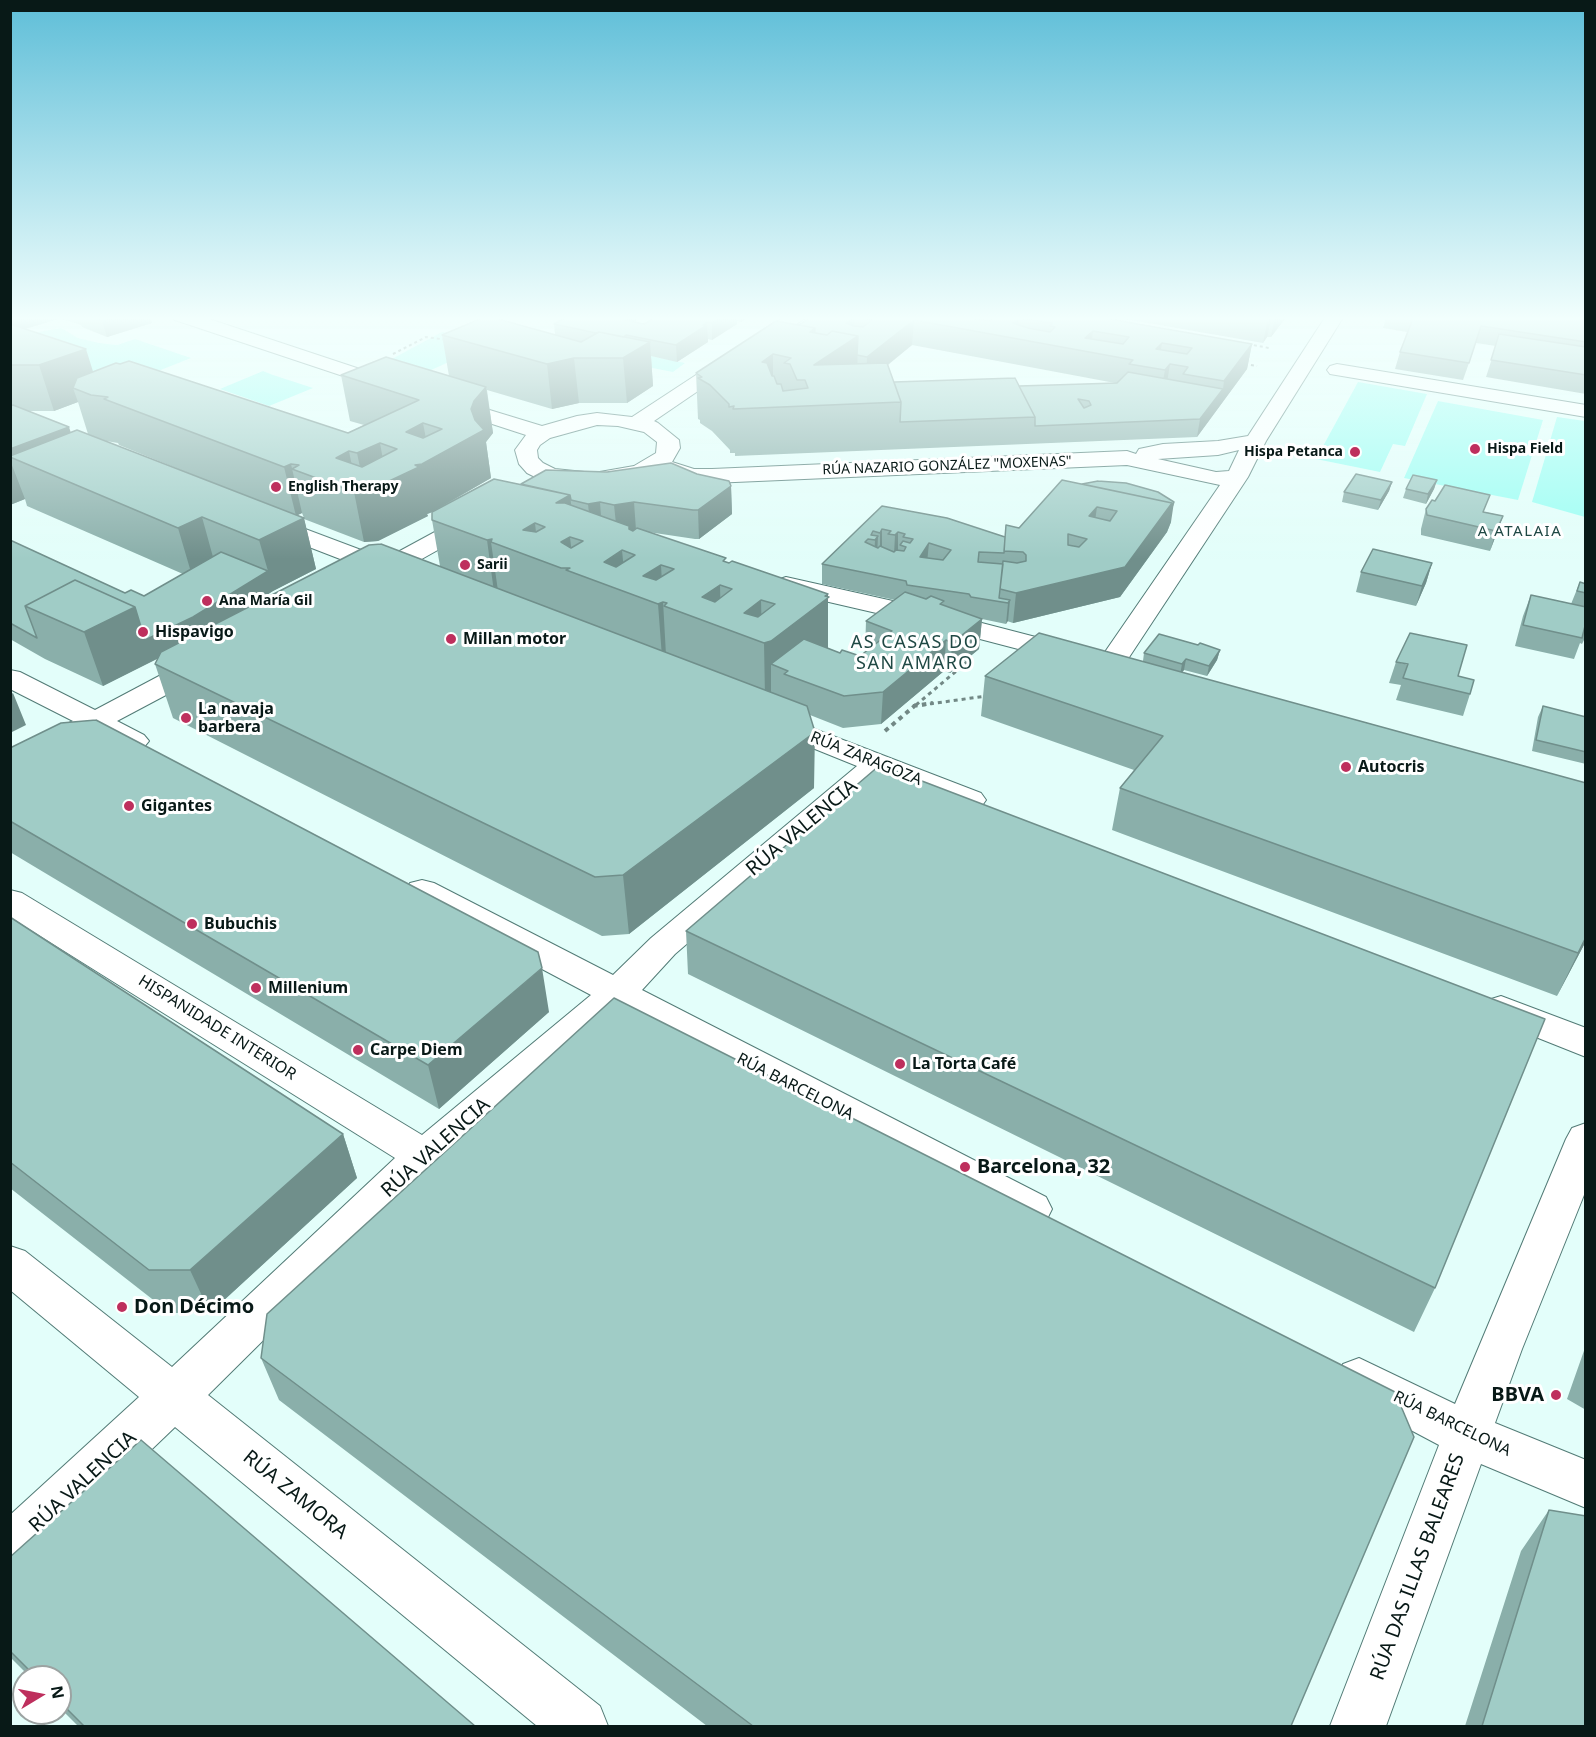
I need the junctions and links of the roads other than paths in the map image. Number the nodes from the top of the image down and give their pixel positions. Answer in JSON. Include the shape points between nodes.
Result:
{"nodes":[{"id":1,"x":428,"y":397,"type":"edge"},
{"id":2,"x":676,"y":397,"type":"edge"},
{"id":3,"x":1283,"y":397,"type":"edge"},
{"id":4,"x":1501,"y":397,"type":"edge"},
{"id":5,"x":1586,"y":411,"type":"edge"},
{"id":6,"x":637,"y":423,"type":"junction"},
{"id":7,"x":542,"y":433,"type":"junction"},
{"id":8,"x":1255,"y":441,"type":"junction"},
{"id":9,"x":1127,"y":458,"type":"junction"},
{"id":10,"x":657,"y":464,"type":"junction"},
{"id":11,"x":1237,"y":477,"type":"junction"},
{"id":12,"x":250,"y":516,"type":"edge"},
{"id":13,"x":490,"y":516,"type":"edge"},
{"id":14,"x":387,"y":568,"type":"junction"},
{"id":15,"x":763,"y":580,"type":"edge"},
{"id":16,"x":422,"y":583,"type":"edge"},
{"id":17,"x":346,"y":589,"type":"edge"},
{"id":18,"x":223,"y":653,"type":"edge"},
{"id":19,"x":10,"y":678,"type":"edge"},
{"id":20,"x":745,"y":711,"type":"edge"},
{"id":21,"x":95,"y":720,"type":"junction"},
{"id":22,"x":878,"y":751,"type":"junction"},
{"id":23,"x":163,"y":756,"type":"edge"},
{"id":24,"x":10,"y":766,"type":"edge"},
{"id":25,"x":999,"y":812,"type":"edge"},
{"id":26,"x":395,"y":877,"type":"edge"},
{"id":27,"x":10,"y":902,"type":"edge"},
{"id":28,"x":617,"y":993,"type":"junction"},
{"id":29,"x":1473,"y":998,"type":"edge"},
{"id":30,"x":1586,"y":1043,"type":"edge"},
{"id":31,"x":1586,"y":1139,"type":"edge"},
{"id":32,"x":424,"y":1156,"type":"junction"},
{"id":33,"x":1064,"y":1226,"type":"edge"},
{"id":34,"x":10,"y":1264,"type":"edge"},
{"id":35,"x":1329,"y":1363,"type":"edge"},
{"id":36,"x":172,"y":1397,"type":"junction"},
{"id":37,"x":1467,"y":1435,"type":"junction"},
{"id":38,"x":1586,"y":1484,"type":"edge"},
{"id":39,"x":10,"y":1550,"type":"edge"},
{"id":40,"x":580,"y":1726,"type":"edge"},
{"id":41,"x":1358,"y":1726,"type":"edge"}],
"edges":[{"from":1,"to":7,"type":"street"},
{"from":2,"to":6,"type":"street"},
{"from":3,"to":8,"type":"street"},
{"from":4,"to":5,"type":"street"},
{"from":6,"to":7,"type":"street","via":[[597,419]]},
{"from":6,"to":10,"type":"street","via":[[668,440],[666,456]]},
{"from":7,"to":10,"type":"street","via":[[526,450],[540,481],[618,478]]},
{"from":8,"to":9,"type":"street"},
{"from":8,"to":11,"type":"street"},
{"from":9,"to":10,"type":"street","name":"RÚA NAZARIO GONZÁLEZ \"MOXENAS\"","via":[[712,476],[692,476]]},
{"from":9,"to":11,"type":"street","name":"RÚA NAZARIO GONZÁLEZ \"MOXENAS\"","via":[[1216,479]]},
{"from":11,"to":15,"type":"street","via":[[1121,668],[915,614]]},
{"from":12,"to":14,"type":"street"},
{"from":13,"to":14,"type":"street"},
{"from":14,"to":16,"type":"street"},
{"from":14,"to":17,"type":"street"},
{"from":18,"to":21,"type":"street"},
{"from":19,"to":21,"type":"street"},
{"from":20,"to":22,"type":"street","name":"RÚA ZARAGOZA"},
{"from":21,"to":23,"type":"street"},
{"from":21,"to":24,"type":"street"},
{"from":22,"to":25,"type":"street","name":"RÚA ZARAGOZA"},
{"from":22,"to":28,"type":"street","name":"RÚA VALENCIA","via":[[663,946]]},
{"from":26,"to":28,"type":"street","name":"RÚA BARCELONA"},
{"from":27,"to":32,"type":"street","name":"HISPANIDADE INTERIOR"},
{"from":28,"to":32,"type":"street","name":"RÚA VALENCIA"},
{"from":28,"to":33,"type":"street","name":"RÚA BARCELONA"},
{"from":29,"to":30,"type":"street"},
{"from":31,"to":37,"type":"street","name":"RÚA DAS ILLAS BALEARES"},
{"from":32,"to":36,"type":"street","name":"RÚA VALENCIA"},
{"from":34,"to":36,"type":"street","name":"RÚA ZAMORA"},
{"from":35,"to":37,"type":"street","name":"RÚA BARCELONA"},
{"from":36,"to":39,"type":"street","name":"RÚA VALENCIA"},
{"from":36,"to":40,"type":"street","name":"RÚA ZAMORA"},
{"from":37,"to":38,"type":"street","name":"RÚA BARCELONA"},
{"from":37,"to":41,"type":"street","name":"RÚA DAS ILLAS BALEARES"}]}
